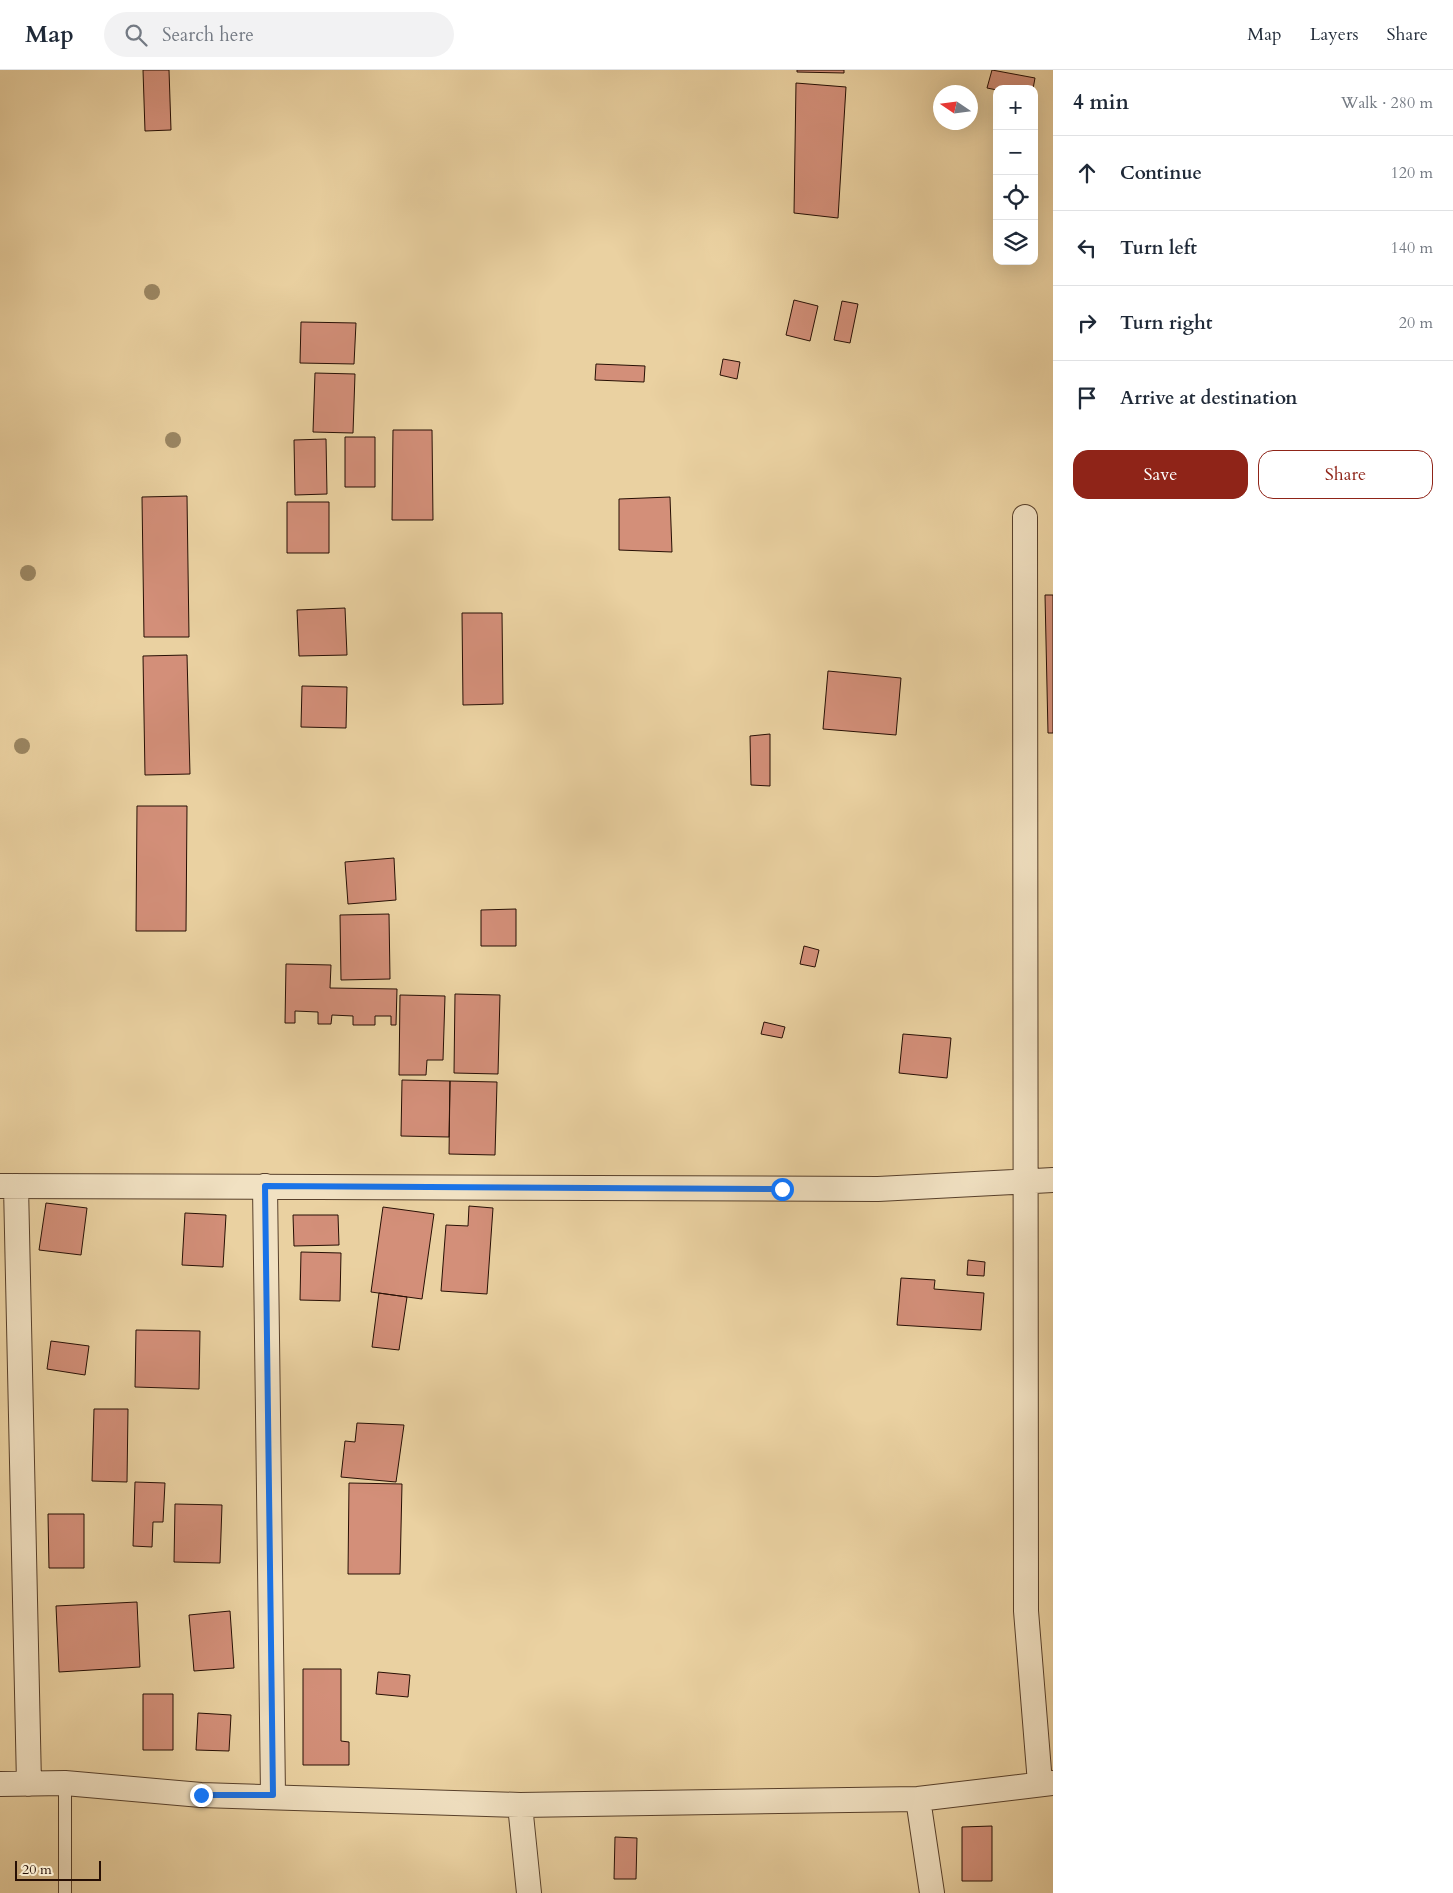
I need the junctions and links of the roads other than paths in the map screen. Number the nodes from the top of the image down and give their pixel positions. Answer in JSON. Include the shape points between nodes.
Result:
{"nodes":[{"id":1,"x":1025,"y":517,"type":"dead end"},
{"id":2,"x":1025,"y":1180,"type":"junction"},
{"id":3,"x":1053,"y":1180,"type":"edge"},
{"id":4,"x":8,"y":1186,"type":"edge"},
{"id":5,"x":265,"y":1186,"type":"junction"},
{"id":6,"x":65,"y":1783,"type":"junction"},
{"id":7,"x":1047,"y":1783,"type":"edge"},
{"id":8,"x":0,"y":1784,"type":"edge"},
{"id":9,"x":29,"y":1784,"type":"junction"},
{"id":10,"x":273,"y":1795,"type":"junction"},
{"id":11,"x":918,"y":1799,"type":"junction"},
{"id":12,"x":520,"y":1805,"type":"junction"},
{"id":13,"x":65,"y":1893,"type":"edge"},
{"id":14,"x":529,"y":1893,"type":"edge"},
{"id":15,"x":932,"y":1893,"type":"edge"}],
"edges":[{"from":1,"to":2,"type":"street"},
{"from":2,"to":3,"type":"street"},
{"from":2,"to":5,"type":"street","via":[[878,1190]]},
{"from":2,"to":7,"type":"street","via":[[1026,1611]]},
{"from":4,"to":5,"type":"street"},
{"from":4,"to":9,"type":"street"},
{"from":5,"to":10,"type":"street"},
{"from":6,"to":9,"type":"street"},
{"from":6,"to":10,"type":"street","via":[[201,1795]]},
{"from":6,"to":13,"type":"lane"},
{"from":7,"to":11,"type":"street"},
{"from":8,"to":9,"type":"street"},
{"from":10,"to":12,"type":"street"},
{"from":11,"to":12,"type":"street"},
{"from":11,"to":15,"type":"street"},
{"from":12,"to":14,"type":"street"}]}
